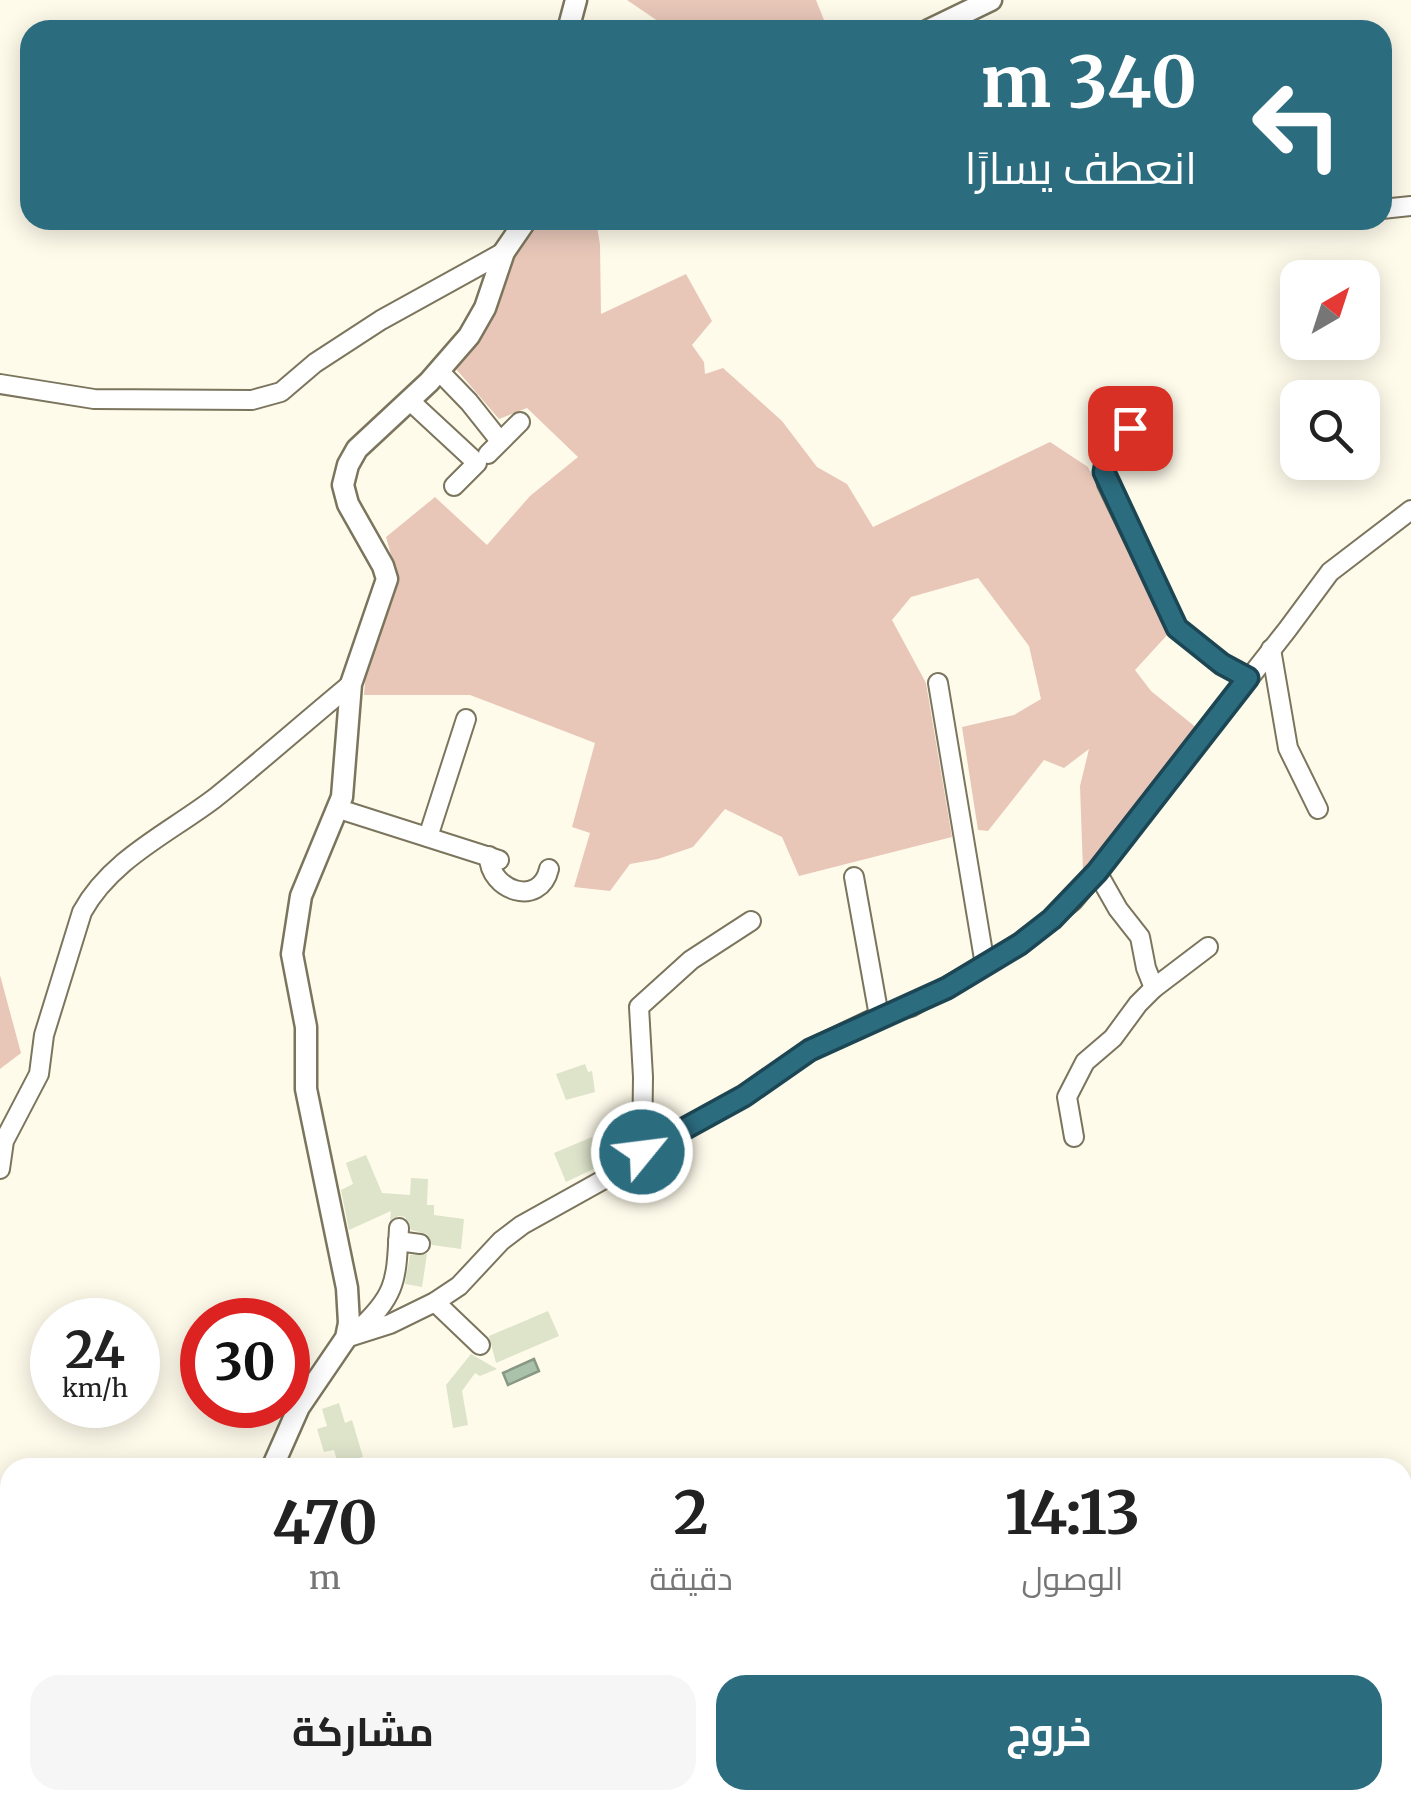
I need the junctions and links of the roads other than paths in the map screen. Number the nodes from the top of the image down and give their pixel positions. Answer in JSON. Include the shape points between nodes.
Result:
{"nodes":[{"id":1,"x":990,"y":0,"type":"edge"},
{"id":2,"x":949,"y":20,"type":"edge"},
{"id":3,"x":519,"y":230,"type":"edge"},
{"id":4,"x":504,"y":252,"type":"junction"},
{"id":5,"x":439,"y":371,"type":"junction"},
{"id":6,"x":0,"y":384,"type":"edge"},
{"id":7,"x":409,"y":400,"type":"junction"},
{"id":8,"x":1156,"y":412,"type":"dead end"},
{"id":9,"x":520,"y":422,"type":"dead end"},
{"id":10,"x":454,"y":486,"type":"dead end"},
{"id":11,"x":1411,"y":510,"type":"edge"},
{"id":12,"x":1272,"y":649,"type":"junction"},
{"id":13,"x":1248,"y":678,"type":"junction"},
{"id":14,"x":938,"y":683,"type":"dead end"},
{"id":15,"x":351,"y":684,"type":"junction"},
{"id":16,"x":466,"y":719,"type":"dead end"},
{"id":17,"x":1318,"y":808,"type":"dead end"},
{"id":18,"x":339,"y":810,"type":"junction"},
{"id":19,"x":428,"y":838,"type":"junction"},
{"id":20,"x":549,"y":869,"type":"dead end"},
{"id":21,"x":1097,"y":872,"type":"junction"},
{"id":22,"x":854,"y":877,"type":"dead end"},
{"id":23,"x":751,"y":921,"type":"dead end"},
{"id":24,"x":1208,"y":948,"type":"dead end"},
{"id":25,"x":985,"y":965,"type":"junction"},
{"id":26,"x":1154,"y":988,"type":"junction"},
{"id":27,"x":879,"y":1016,"type":"junction"},
{"id":28,"x":1074,"y":1137,"type":"dead end"},
{"id":29,"x":2,"y":1143,"type":"edge"},
{"id":30,"x":642,"y":1152,"type":"junction"},
{"id":31,"x":0,"y":1170,"type":"edge"},
{"id":32,"x":420,"y":1244,"type":"dead end"},
{"id":33,"x":435,"y":1302,"type":"junction"},
{"id":34,"x":350,"y":1336,"type":"junction"},
{"id":35,"x":480,"y":1346,"type":"dead end"},
{"id":36,"x":276,"y":1458,"type":"edge"}],
"edges":[{"from":1,"to":2,"type":"street"},
{"from":3,"to":4,"type":"street"},
{"from":4,"to":5,"type":"street","via":[[479,320]]},
{"from":4,"to":6,"type":"street","via":[[380,320],[270,396],[94,399]]},
{"from":5,"to":7,"type":"street"},
{"from":5,"to":9,"type":"street","via":[[470,402],[494,448]]},
{"from":7,"to":10,"type":"street","via":[[477,463]]},
{"from":7,"to":15,"type":"street","via":[[357,449],[343,484],[386,579]]},
{"from":8,"to":13,"type":"street","via":[[1115,441],[1104,462],[1108,484],[1177,628]]},
{"from":11,"to":12,"type":"street","via":[[1330,572]]},
{"from":12,"to":13,"type":"street"},
{"from":12,"to":17,"type":"street","via":[[1288,748]]},
{"from":13,"to":21,"type":"street"},
{"from":14,"to":25,"type":"street"},
{"from":15,"to":18,"type":"street"},
{"from":15,"to":29,"type":"street","via":[[213,799],[139,850],[90,899],[44,1036],[39,1074]]},
{"from":16,"to":19,"type":"street"},
{"from":18,"to":19,"type":"street"},
{"from":18,"to":34,"type":"street","via":[[302,896],[292,954],[306,1027],[306,1089],[347,1288]]},
{"from":19,"to":20,"type":"street","via":[[494,858],[490,871],[498,882],[523,892],[539,888]]},
{"from":21,"to":25,"type":"street","via":[[1052,919]]},
{"from":21,"to":26,"type":"street","via":[[1140,936]]},
{"from":22,"to":27,"type":"street"},
{"from":23,"to":30,"type":"street","via":[[691,960],[638,1007]]},
{"from":24,"to":26,"type":"street"},
{"from":25,"to":27,"type":"street","via":[[911,1007]]},
{"from":26,"to":28,"type":"street","via":[[1086,1062],[1066,1097]]},
{"from":27,"to":30,"type":"street"},
{"from":29,"to":31,"type":"street"},
{"from":30,"to":33,"type":"street","via":[[522,1225]]},
{"from":32,"to":34,"type":"street","via":[[399,1235],[395,1285]]},
{"from":33,"to":34,"type":"street"},
{"from":33,"to":35,"type":"street"},
{"from":34,"to":36,"type":"street","via":[[299,1406]]}]}
